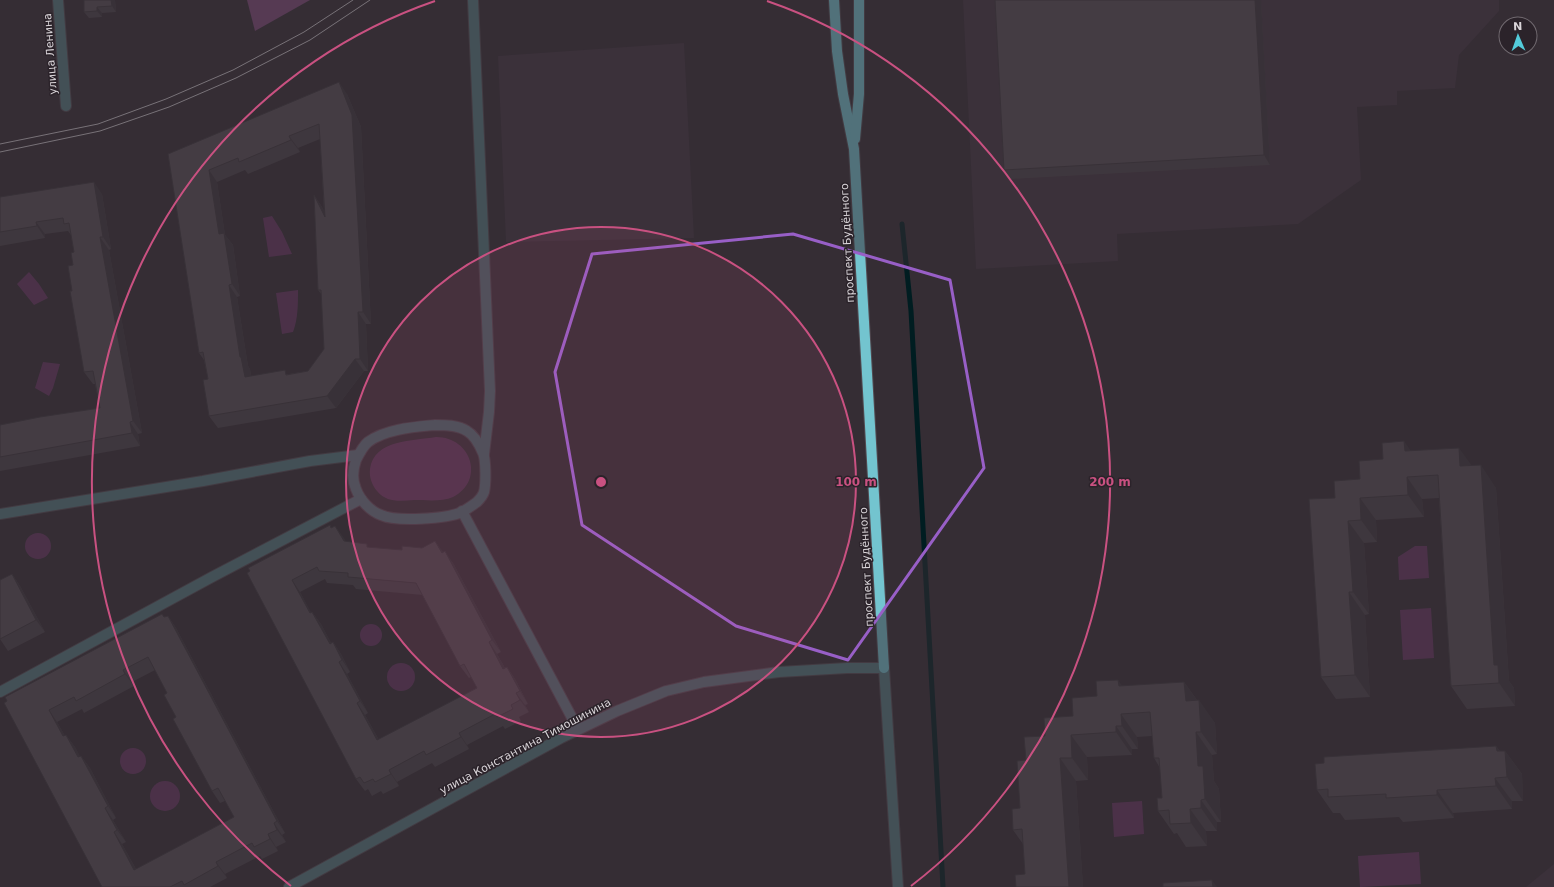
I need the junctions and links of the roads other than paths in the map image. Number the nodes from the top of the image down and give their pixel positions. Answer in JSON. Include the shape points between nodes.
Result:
{"nodes":[{"id":1,"x":58,"y":0,"type":"edge"},
{"id":2,"x":473,"y":0,"type":"edge"},
{"id":3,"x":834,"y":0,"type":"edge"},
{"id":4,"x":859,"y":0,"type":"edge"},
{"id":5,"x":66,"y":106,"type":"dead end"},
{"id":6,"x":854,"y":149,"type":"junction"},
{"id":7,"x":484,"y":454,"type":"junction"},
{"id":8,"x":358,"y":455,"type":"junction"},
{"id":9,"x":361,"y":499,"type":"junction"},
{"id":10,"x":462,"y":512,"type":"junction"},
{"id":11,"x":0,"y":514,"type":"edge"},
{"id":12,"x":884,"y":668,"type":"junction"},
{"id":13,"x":0,"y":692,"type":"edge"},
{"id":14,"x":578,"y":729,"type":"junction"},
{"id":15,"x":289,"y":887,"type":"edge"},
{"id":16,"x":898,"y":887,"type":"edge"}],
"edges":[{"from":1,"to":5,"type":"street","name":"улица Ленина"},
{"from":2,"to":7,"type":"street","via":[[490,391]]},
{"from":3,"to":6,"type":"main road","name":"проспект Будённого","via":[[837,51]]},
{"from":4,"to":6,"type":"main road","name":"проспект Будённого","via":[[859,94]]},
{"from":6,"to":12,"type":"main road","name":"проспект Будённого"},
{"from":7,"to":8,"type":"street","via":[[467,431],[454,426],[435,425],[386,433],[367,442]]},
{"from":7,"to":10,"type":"street","via":[[484,492],[478,501]]},
{"from":8,"to":9,"type":"street","via":[[353,476]]},
{"from":8,"to":11,"type":"street"},
{"from":9,"to":10,"type":"street","via":[[381,516],[403,519],[442,517]]},
{"from":9,"to":13,"type":"street"},
{"from":10,"to":14,"type":"street"},
{"from":12,"to":14,"type":"street","name":"улица Константина Тимошинина","via":[[779,672],[704,682],[666,691]]},
{"from":12,"to":16,"type":"street","name":"проспект Будённого"},
{"from":14,"to":15,"type":"street","name":"улица Константина Тимошинина"}]}
